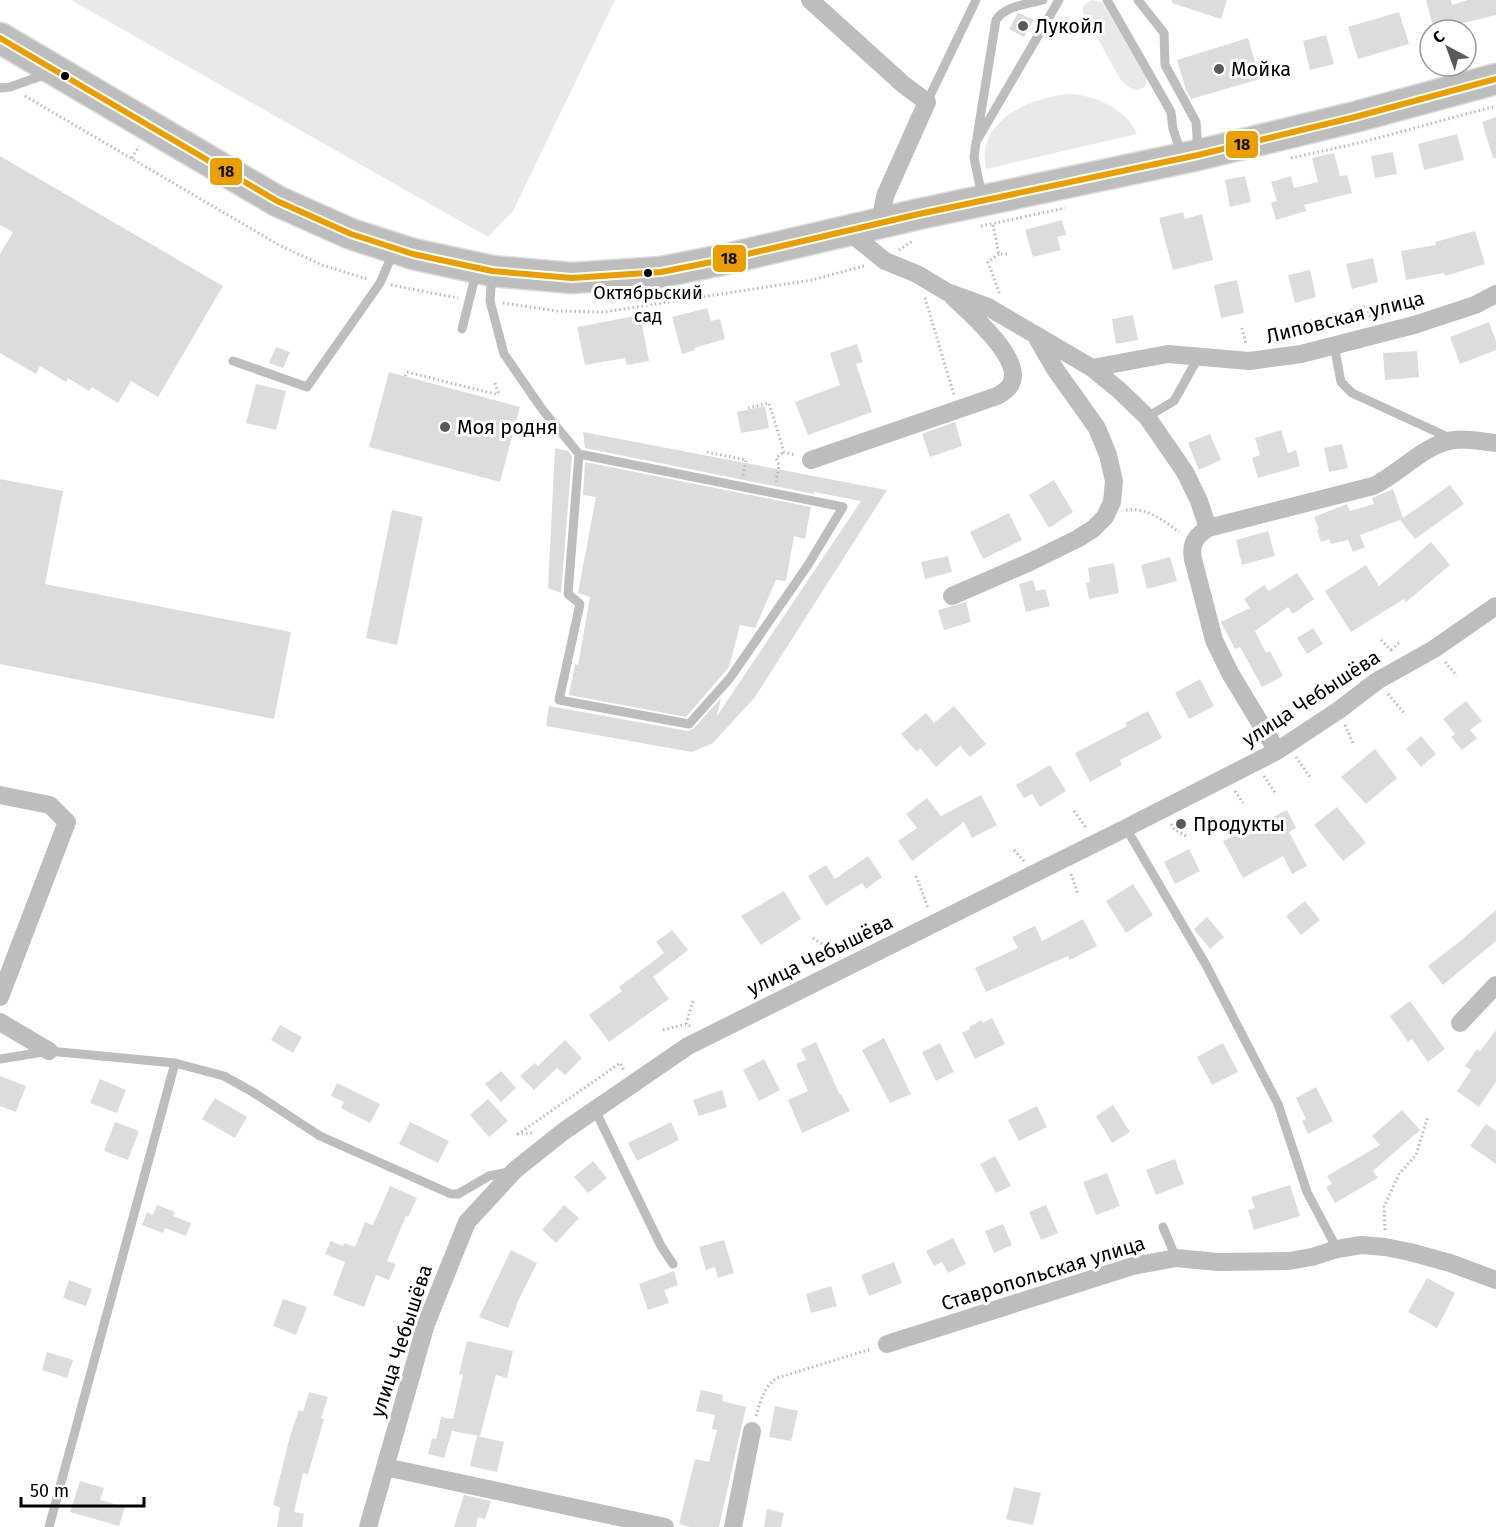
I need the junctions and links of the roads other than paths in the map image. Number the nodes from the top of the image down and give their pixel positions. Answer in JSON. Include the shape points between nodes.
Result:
{"nodes":[{"id":1,"x":810,"y":0,"type":"edge"},
{"id":2,"x":976,"y":0,"type":"edge"},
{"id":3,"x":1043,"y":0,"type":"edge"},
{"id":4,"x":1059,"y":0,"type":"edge"},
{"id":5,"x":1107,"y":0,"type":"edge"},
{"id":6,"x":1138,"y":0,"type":"edge"},
{"id":7,"x":0,"y":38,"type":"edge"},
{"id":8,"x":55,"y":71,"type":"junction"},
{"id":9,"x":1496,"y":79,"type":"edge"},
{"id":10,"x":5,"y":88,"type":"edge"},
{"id":11,"x":927,"y":102,"type":"junction"},
{"id":12,"x":976,"y":142,"type":"junction"},
{"id":13,"x":1190,"y":156,"type":"junction"},
{"id":14,"x":988,"y":212,"type":"junction"},
{"id":15,"x":880,"y":223,"type":"junction"},
{"id":16,"x":848,"y":231,"type":"junction"},
{"id":17,"x":395,"y":248,"type":"junction"},
{"id":18,"x":485,"y":269,"type":"junction"},
{"id":19,"x":947,"y":292,"type":"junction"},
{"id":20,"x":1496,"y":294,"type":"edge"},
{"id":21,"x":462,"y":329,"type":"dead end"},
{"id":22,"x":1036,"y":336,"type":"junction"},
{"id":23,"x":1334,"y":345,"type":"junction"},
{"id":24,"x":1199,"y":356,"type":"junction"},
{"id":25,"x":233,"y":361,"type":"dead end"},
{"id":26,"x":1092,"y":368,"type":"junction"},
{"id":27,"x":1146,"y":417,"type":"junction"},
{"id":28,"x":1453,"y":440,"type":"junction"},
{"id":29,"x":1496,"y":443,"type":"edge"},
{"id":30,"x":579,"y":453,"type":"junction"},
{"id":31,"x":811,"y":460,"type":"road end"},
{"id":32,"x":1208,"y":528,"type":"junction"},
{"id":33,"x":951,"y":596,"type":"dead end"},
{"id":34,"x":1496,"y":606,"type":"edge"},
{"id":35,"x":1277,"y":751,"type":"junction"},
{"id":36,"x":0,"y":795,"type":"edge"},
{"id":37,"x":1126,"y":828,"type":"junction"},
{"id":38,"x":1496,"y":985,"type":"edge"},
{"id":39,"x":0,"y":998,"type":"edge"},
{"id":40,"x":0,"y":1022,"type":"edge"},
{"id":41,"x":1460,"y":1023,"type":"dead end"},
{"id":42,"x":49,"y":1051,"type":"junction"},
{"id":43,"x":0,"y":1059,"type":"edge"},
{"id":44,"x":175,"y":1063,"type":"junction"},
{"id":45,"x":595,"y":1110,"type":"junction"},
{"id":46,"x":515,"y":1170,"type":"junction"},
{"id":47,"x":1163,"y":1227,"type":"dead end"},
{"id":48,"x":1337,"y":1249,"type":"junction"},
{"id":49,"x":1176,"y":1258,"type":"junction"},
{"id":50,"x":673,"y":1264,"type":"dead end"},
{"id":51,"x":1496,"y":1280,"type":"edge"},
{"id":52,"x":887,"y":1344,"type":"road end"},
{"id":53,"x":752,"y":1431,"type":"road end"},
{"id":54,"x":385,"y":1467,"type":"junction"},
{"id":55,"x":49,"y":1527,"type":"edge"},
{"id":56,"x":368,"y":1527,"type":"edge"},
{"id":57,"x":665,"y":1527,"type":"edge"},
{"id":58,"x":733,"y":1527,"type":"edge"}],
"edges":[{"from":1,"to":11,"type":"street"},
{"from":2,"to":11,"type":"lane"},
{"from":3,"to":12,"type":"lane","via":[[1010,9],[996,20]]},
{"from":4,"to":12,"type":"lane"},
{"from":5,"to":13,"type":"lane","via":[[1171,112],[1173,129]]},
{"from":6,"to":13,"type":"lane","via":[[1164,33],[1165,65],[1196,122]]},
{"from":7,"to":8,"type":"main road"},
{"from":8,"to":10,"type":"lane"},
{"from":8,"to":17,"type":"main road","via":[[277,201],[351,234]]},
{"from":9,"to":13,"type":"main road"},
{"from":11,"to":15,"type":"street","via":[[885,196]]},
{"from":12,"to":14,"type":"lane","via":[[974,158]]},
{"from":13,"to":14,"type":"main road"},
{"from":14,"to":15,"type":"main road"},
{"from":15,"to":16,"type":"main road"},
{"from":16,"to":18,"type":"main road","via":[[661,272],[572,278]]},
{"from":16,"to":19,"type":"street","via":[[885,261]]},
{"from":17,"to":18,"type":"main road"},
{"from":17,"to":25,"type":"lane","via":[[380,283],[307,387]]},
{"from":18,"to":21,"type":"lane"},
{"from":18,"to":30,"type":"lane","via":[[504,354]]},
{"from":19,"to":22,"type":"street","via":[[988,307]]},
{"from":19,"to":31,"type":"street","via":[[1002,349],[1010,364],[1011,383],[997,396]]},
{"from":20,"to":23,"type":"street","name":"Липовская улица","via":[[1414,325]]},
{"from":22,"to":26,"type":"street"},
{"from":22,"to":33,"type":"street","via":[[1097,428],[1114,481],[1112,502],[1105,517],[1077,539]]},
{"from":23,"to":24,"type":"street","name":"Липовская улица","via":[[1249,361]]},
{"from":23,"to":28,"type":"lane","via":[[1341,382],[1352,393]]},
{"from":24,"to":26,"type":"street","name":"Липовская улица","via":[[1168,354]]},
{"from":24,"to":27,"type":"lane","via":[[1174,401]]},
{"from":26,"to":27,"type":"street"},
{"from":27,"to":32,"type":"street","via":[[1185,472]]},
{"from":28,"to":29,"type":"street"},
{"from":28,"to":32,"type":"street","via":[[1436,445],[1373,486]]},
{"from":30,"to":30,"type":"lane","via":[[568,594],[580,604],[559,700],[689,724],[730,678],[843,507]]},
{"from":32,"to":35,"type":"street","via":[[1193,542],[1193,559],[1214,640]]},
{"from":34,"to":35,"type":"street","name":"улица Чебышёва","via":[[1434,649],[1377,681]]},
{"from":35,"to":37,"type":"street","name":"улица Чебышёва"},
{"from":36,"to":39,"type":"street","via":[[50,805],[67,822]]},
{"from":37,"to":45,"type":"street","name":"улица Чебышёва","via":[[688,1046]]},
{"from":37,"to":48,"type":"lane","via":[[1206,965],[1278,1104],[1307,1192]]},
{"from":38,"to":41,"type":"street"},
{"from":40,"to":42,"type":"street"},
{"from":42,"to":43,"type":"lane"},
{"from":42,"to":44,"type":"lane"},
{"from":44,"to":46,"type":"lane","via":[[224,1076],[320,1136],[444,1192],[458,1194],[489,1176]]},
{"from":44,"to":55,"type":"lane"},
{"from":45,"to":46,"type":"street","name":"улица Чебышёва"},
{"from":45,"to":50,"type":"lane"},
{"from":46,"to":54,"type":"street","name":"улица Чебышёва","via":[[467,1222],[426,1324]]},
{"from":47,"to":49,"type":"lane"},
{"from":48,"to":49,"type":"street","name":"Ставропольская улица","via":[[1289,1261]]},
{"from":48,"to":51,"type":"street","name":"Ставропольская улица","via":[[1361,1245],[1386,1247],[1450,1263]]},
{"from":49,"to":52,"type":"street","name":"Ставропольская улица","via":[[1133,1266]]},
{"from":53,"to":58,"type":"street"},
{"from":54,"to":56,"type":"street","name":"улица Чебышёва"},
{"from":54,"to":57,"type":"street"}]}
